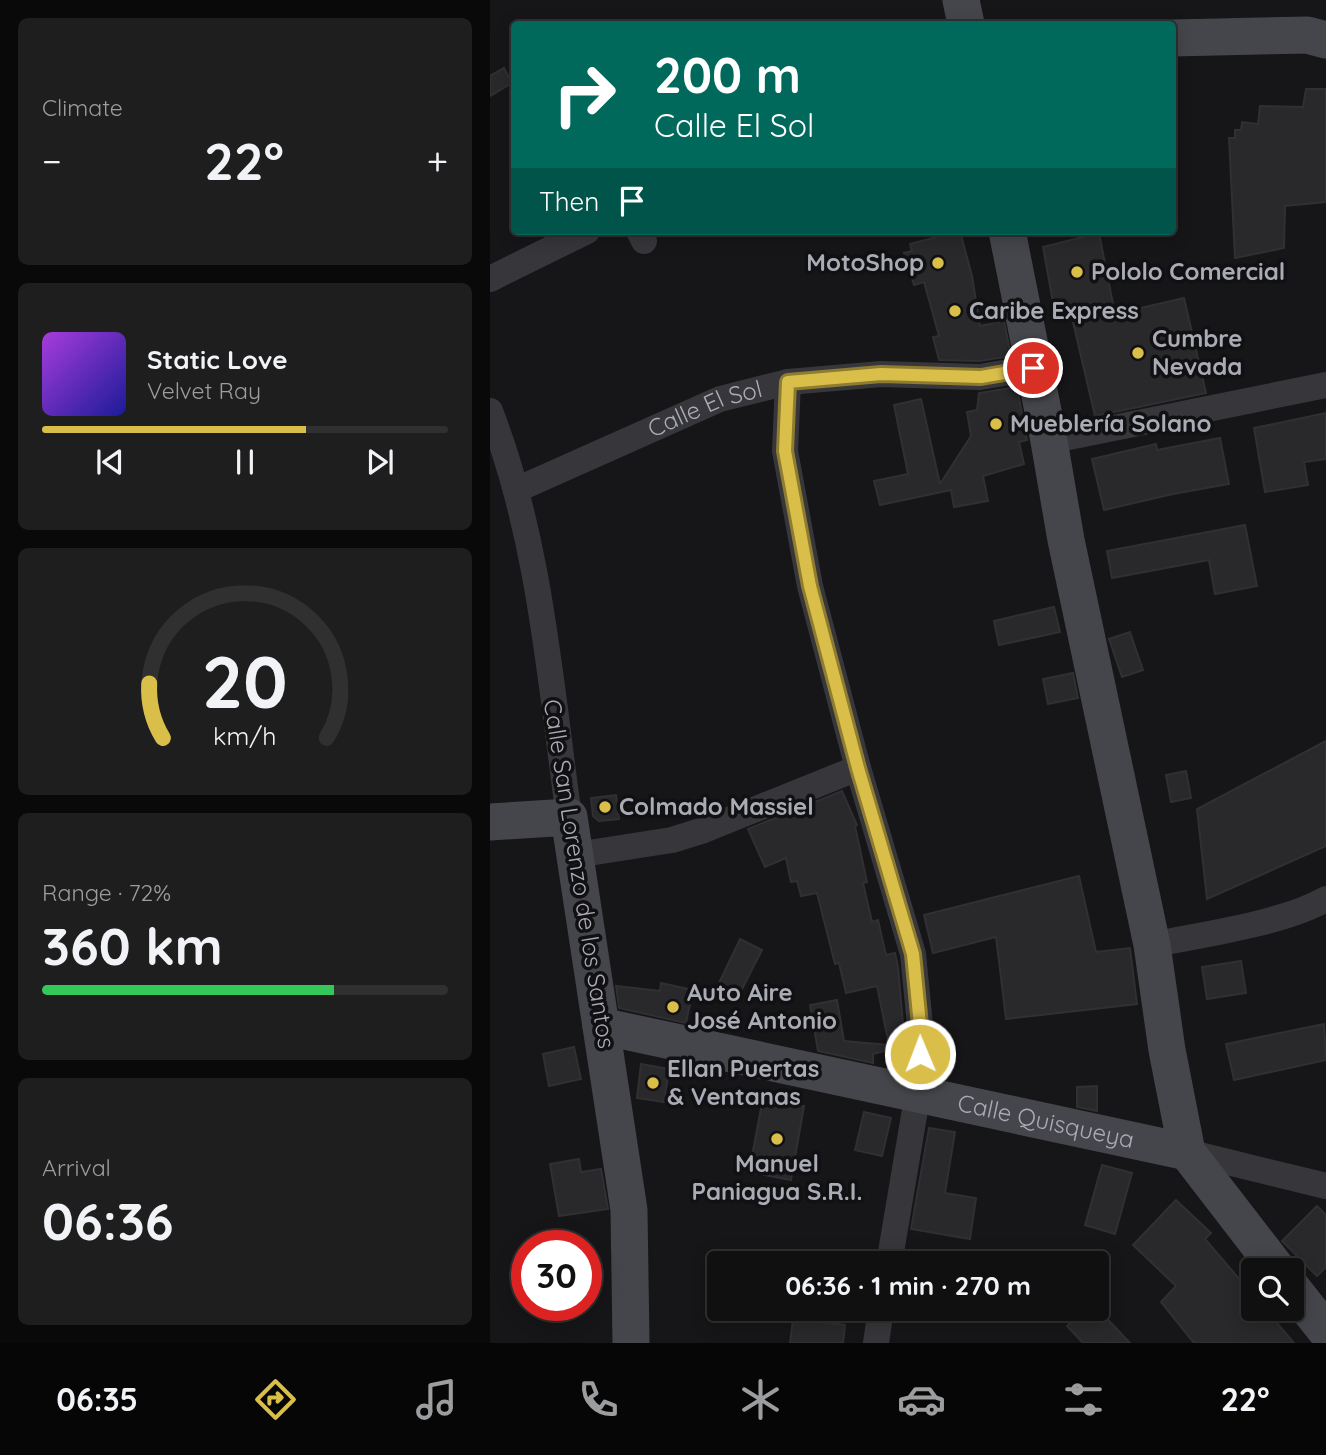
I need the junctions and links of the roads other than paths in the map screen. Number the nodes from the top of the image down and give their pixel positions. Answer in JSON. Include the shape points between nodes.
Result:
{"nodes":[{"id":1,"x":961,"y":0,"type":"edge"},
{"id":2,"x":965,"y":21,"type":"edge"},
{"id":3,"x":1176,"y":38,"type":"edge"},
{"id":4,"x":1326,"y":40,"type":"edge"},
{"id":5,"x":579,"y":235,"type":"edge"},
{"id":6,"x":1008,"y":235,"type":"edge"},
{"id":7,"x":490,"y":279,"type":"edge"},
{"id":8,"x":1033,"y":368,"type":"junction"},
{"id":9,"x":788,"y":382,"type":"junction"},
{"id":10,"x":1326,"y":385,"type":"edge"},
{"id":11,"x":490,"y":411,"type":"edge"},
{"id":12,"x":1049,"y":442,"type":"junction"},
{"id":13,"x":516,"y":490,"type":"junction"},
{"id":14,"x":858,"y":768,"type":"junction"},
{"id":15,"x":569,"y":817,"type":"junction"},
{"id":16,"x":490,"y":822,"type":"edge"},
{"id":17,"x":576,"y":855,"type":"junction"},
{"id":18,"x":1326,"y":899,"type":"edge"},
{"id":19,"x":1152,"y":945,"type":"junction"},
{"id":20,"x":601,"y":1026,"type":"junction"},
{"id":21,"x":918,"y":1092,"type":"junction"},
{"id":22,"x":1187,"y":1152,"type":"junction"},
{"id":23,"x":1326,"y":1186,"type":"edge"},
{"id":24,"x":891,"y":1251,"type":"edge"},
{"id":25,"x":1269,"y":1258,"type":"edge"},
{"id":26,"x":1304,"y":1308,"type":"edge"},
{"id":27,"x":879,"y":1321,"type":"edge"},
{"id":28,"x":1319,"y":1332,"type":"edge"},
{"id":29,"x":631,"y":1343,"type":"edge"},
{"id":30,"x":876,"y":1343,"type":"edge"}],
"edges":[{"from":1,"to":2,"type":"main road"},
{"from":3,"to":4,"type":"main road","via":[[1307,35]]},
{"from":5,"to":7,"type":"street"},
{"from":6,"to":8,"type":"main road"},
{"from":8,"to":9,"type":"street","name":"Calle El Sol","via":[[981,377],[881,374]]},
{"from":8,"to":12,"type":"main road"},
{"from":9,"to":13,"type":"street","name":"Calle El Sol","via":[[720,399]]},
{"from":9,"to":14,"type":"street","via":[[785,451],[810,586]]},
{"from":10,"to":12,"type":"street"},
{"from":11,"to":13,"type":"street","name":"Calle San Lorenzo de los Santos"},
{"from":12,"to":19,"type":"main road"},
{"from":13,"to":15,"type":"street","name":"Calle San Lorenzo de los Santos","via":[[535,570]]},
{"from":14,"to":17,"type":"street","via":[[673,840]]},
{"from":14,"to":21,"type":"street","via":[[913,954],[921,1035]]},
{"from":15,"to":16,"type":"main road"},
{"from":15,"to":17,"type":"main road","name":"Calle San Lorenzo de los Santos"},
{"from":17,"to":20,"type":"main road","name":"Calle San Lorenzo de los Santos"},
{"from":18,"to":19,"type":"street","via":[[1259,922]]},
{"from":19,"to":22,"type":"main road"},
{"from":20,"to":21,"type":"main road","name":"Calle Quisqueya"},
{"from":20,"to":29,"type":"main road","name":"Calle San Lorenzo de los Santos","via":[[629,1210]]},
{"from":21,"to":22,"type":"main road","name":"Calle Quisqueya"},
{"from":21,"to":24,"type":"street"},
{"from":22,"to":23,"type":"street","name":"Calle Quisqueya"},
{"from":22,"to":25,"type":"main road"},
{"from":26,"to":28,"type":"main road"},
{"from":27,"to":30,"type":"street"}]}
